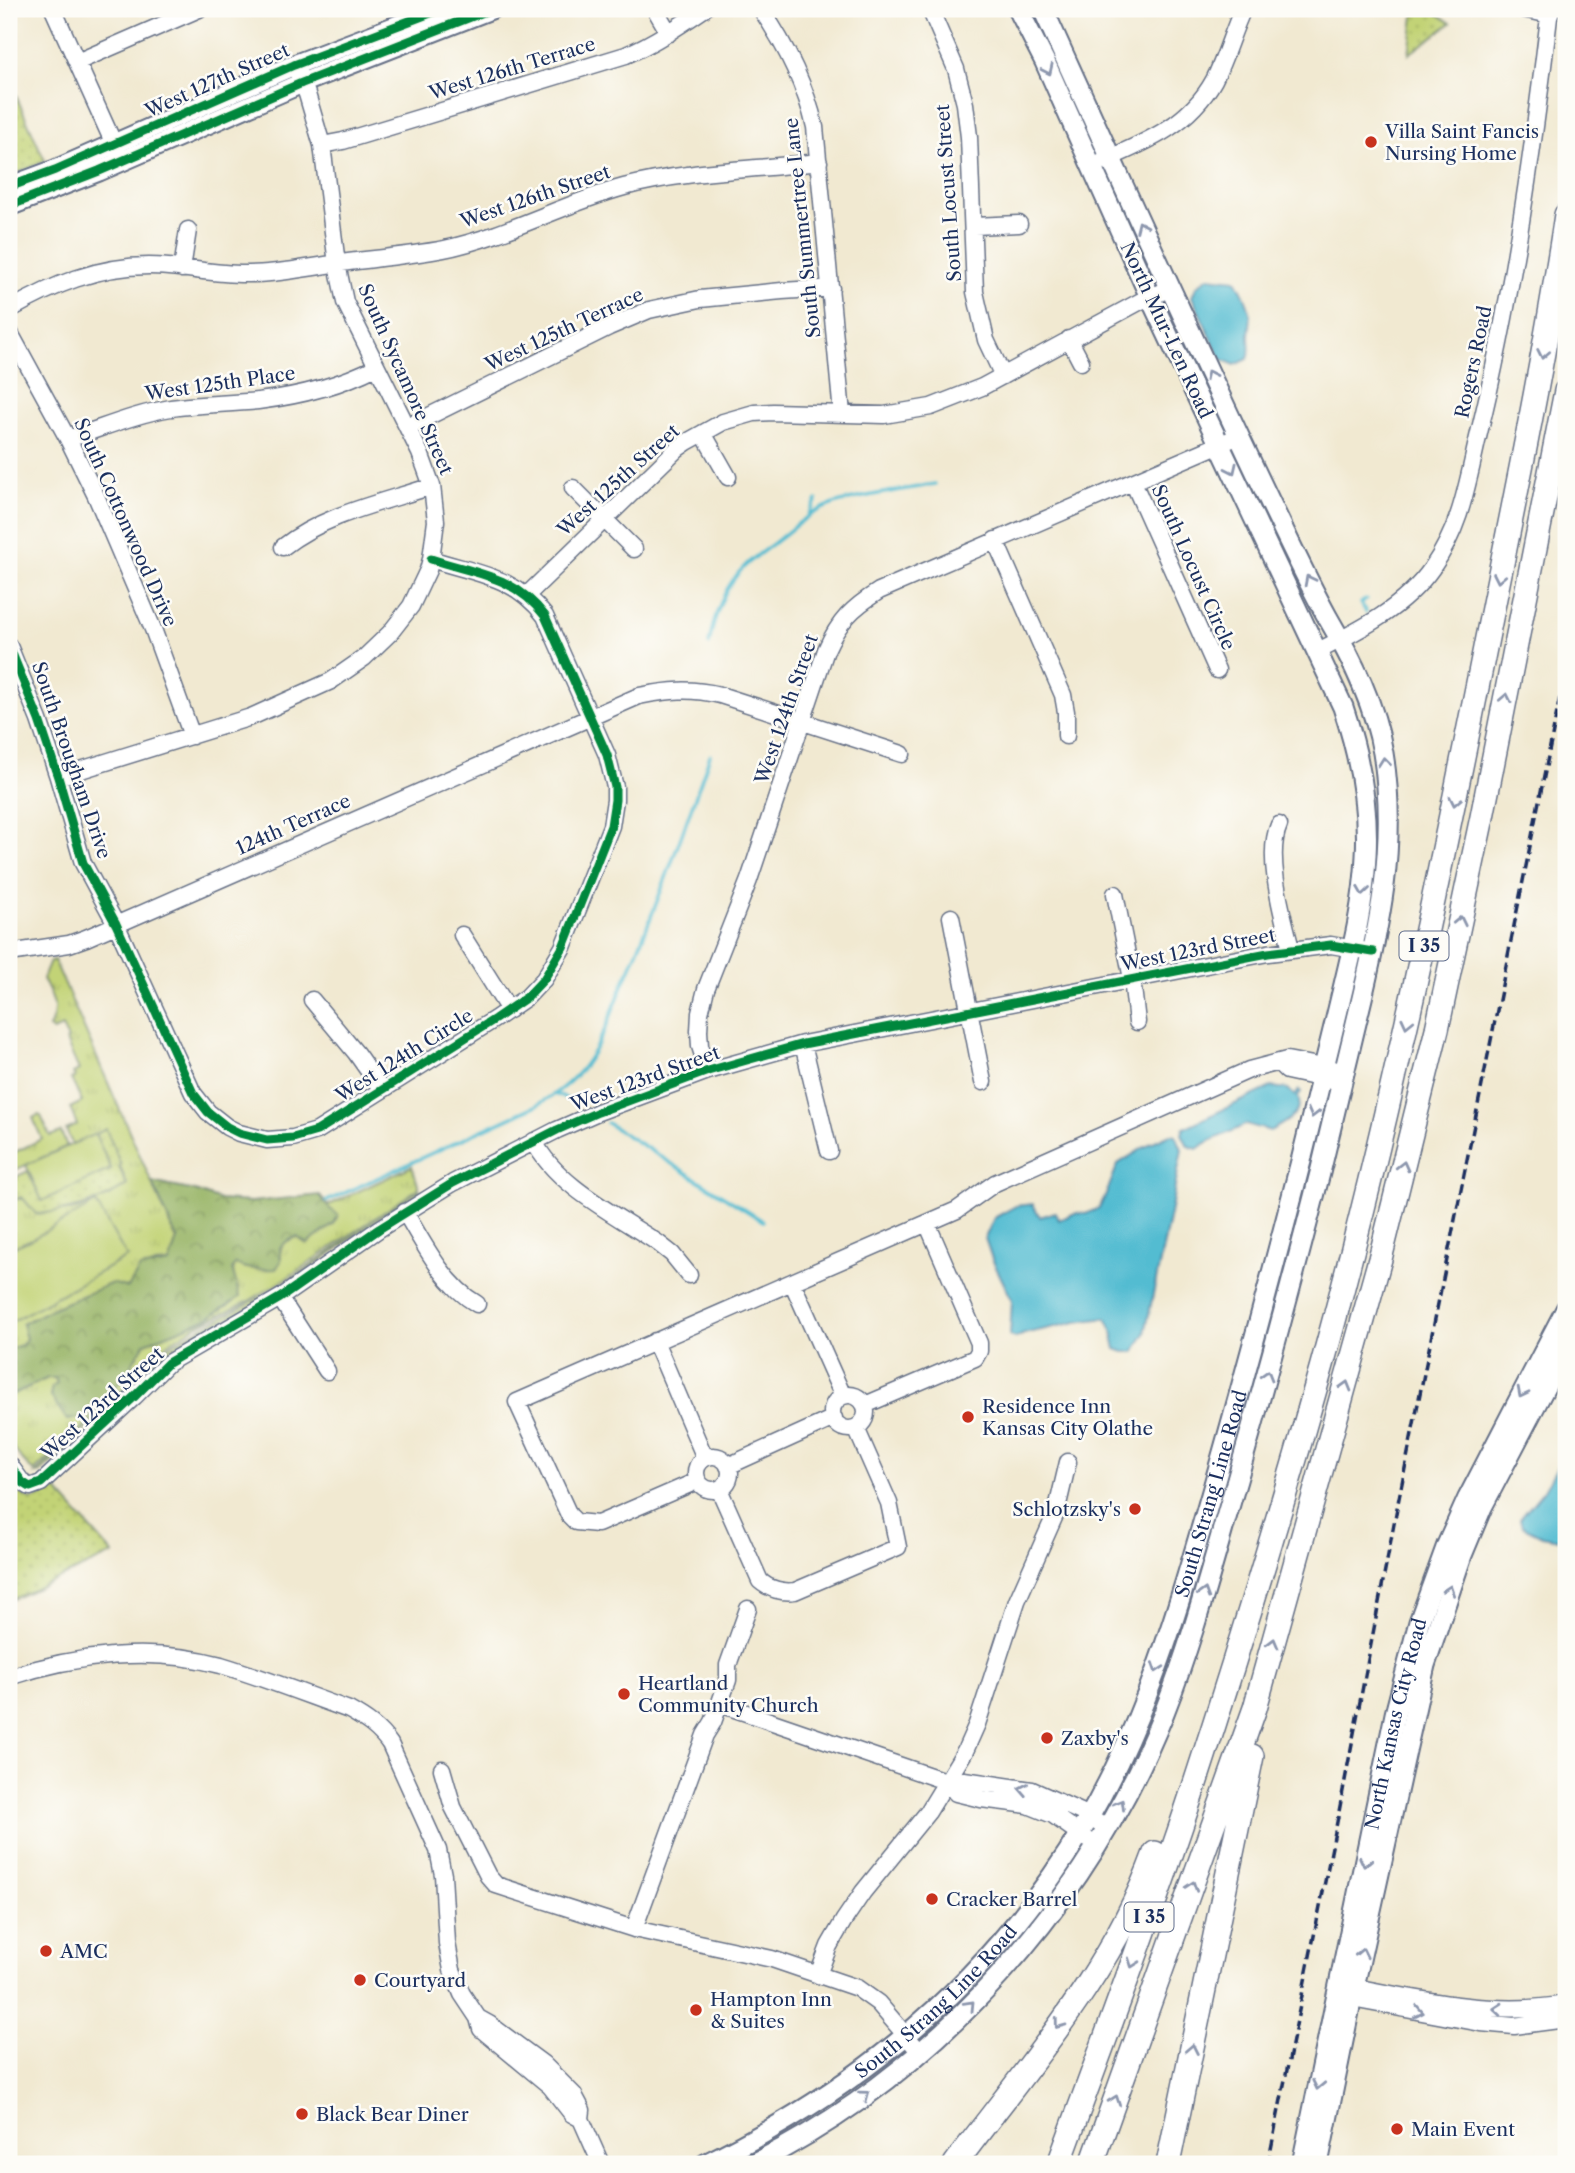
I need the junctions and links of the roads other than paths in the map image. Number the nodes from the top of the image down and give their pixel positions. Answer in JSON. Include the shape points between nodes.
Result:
{"nodes":[{"id":1,"x":53,"y":9,"type":"edge"},
{"id":2,"x":199,"y":9,"type":"edge"},
{"id":3,"x":441,"y":9,"type":"edge"},
{"id":4,"x":491,"y":9,"type":"edge"},
{"id":5,"x":655,"y":9,"type":"edge"},
{"id":6,"x":704,"y":9,"type":"edge"},
{"id":7,"x":761,"y":9,"type":"edge"},
{"id":8,"x":930,"y":9,"type":"edge"},
{"id":9,"x":1018,"y":9,"type":"edge"},
{"id":10,"x":1044,"y":9,"type":"edge"},
{"id":11,"x":1243,"y":9,"type":"edge"},
{"id":12,"x":1523,"y":9,"type":"edge"},
{"id":13,"x":1550,"y":12,"type":"edge"},
{"id":14,"x":669,"y":33,"type":"junction"},
{"id":15,"x":77,"y":62,"type":"junction"},
{"id":16,"x":294,"y":65,"type":"junction"},
{"id":17,"x":302,"y":83,"type":"junction"},
{"id":18,"x":323,"y":145,"type":"junction"},
{"id":19,"x":118,"y":153,"type":"junction"},
{"id":20,"x":1110,"y":157,"type":"junction"},
{"id":21,"x":819,"y":162,"type":"junction"},
{"id":22,"x":1091,"y":166,"type":"junction"},
{"id":23,"x":9,"y":187,"type":"edge"},
{"id":24,"x":9,"y":206,"type":"edge"},
{"id":25,"x":1566,"y":215,"type":"edge"},
{"id":26,"x":1019,"y":224,"type":"dead end"},
{"id":27,"x":974,"y":226,"type":"junction"},
{"id":28,"x":188,"y":230,"type":"dead end"},
{"id":29,"x":337,"y":264,"type":"junction"},
{"id":30,"x":182,"y":269,"type":"junction"},
{"id":31,"x":831,"y":288,"type":"junction"},
{"id":32,"x":1169,"y":289,"type":"junction"},
{"id":33,"x":1150,"y":297,"type":"junction"},
{"id":34,"x":9,"y":310,"type":"edge"},
{"id":35,"x":9,"y":331,"type":"edge"},
{"id":36,"x":1069,"y":339,"type":"junction"},
{"id":37,"x":1081,"y":362,"type":"dead end"},
{"id":38,"x":376,"y":367,"type":"junction"},
{"id":39,"x":1003,"y":376,"type":"junction"},
{"id":40,"x":1566,"y":391,"type":"edge"},
{"id":41,"x":842,"y":414,"type":"junction"},
{"id":42,"x":407,"y":427,"type":"junction"},
{"id":43,"x":703,"y":433,"type":"junction"},
{"id":44,"x":1239,"y":436,"type":"junction"},
{"id":45,"x":68,"y":439,"type":"junction"},
{"id":46,"x":1220,"y":444,"type":"junction"},
{"id":47,"x":728,"y":477,"type":"dead end"},
{"id":48,"x":1133,"y":482,"type":"junction"},
{"id":49,"x":432,"y":486,"type":"junction"},
{"id":50,"x":573,"y":488,"type":"dead end"},
{"id":51,"x":603,"y":519,"type":"junction"},
{"id":52,"x":995,"y":540,"type":"junction"},
{"id":53,"x":283,"y":547,"type":"dead end"},
{"id":54,"x":634,"y":549,"type":"dead end"},
{"id":55,"x":431,"y":559,"type":"junction"},
{"id":56,"x":526,"y":596,"type":"junction"},
{"id":57,"x":1342,"y":639,"type":"junction"},
{"id":58,"x":9,"y":646,"type":"edge"},
{"id":59,"x":1318,"y":651,"type":"junction"},
{"id":60,"x":1217,"y":670,"type":"dead end"},
{"id":61,"x":590,"y":717,"type":"junction"},
{"id":62,"x":802,"y":722,"type":"junction"},
{"id":63,"x":192,"y":736,"type":"junction"},
{"id":64,"x":1066,"y":736,"type":"dead end"},
{"id":65,"x":902,"y":754,"type":"dead end"},
{"id":66,"x":58,"y":777,"type":"junction"},
{"id":67,"x":1279,"y":825,"type":"dead end"},
{"id":68,"x":1115,"y":894,"type":"dead end"},
{"id":69,"x":951,"y":917,"type":"dead end"},
{"id":70,"x":116,"y":925,"type":"junction"},
{"id":71,"x":462,"y":935,"type":"dead end"},
{"id":72,"x":1352,"y":948,"type":"junction"},
{"id":73,"x":1291,"y":949,"type":"junction"},
{"id":74,"x":1373,"y":952,"type":"junction"},
{"id":75,"x":9,"y":953,"type":"edge"},
{"id":76,"x":1132,"y":979,"type":"junction"},
{"id":77,"x":312,"y":1000,"type":"dead end"},
{"id":78,"x":509,"y":1010,"type":"junction"},
{"id":79,"x":969,"y":1010,"type":"junction"},
{"id":80,"x":1138,"y":1021,"type":"dead end"},
{"id":81,"x":803,"y":1044,"type":"junction"},
{"id":82,"x":708,"y":1071,"type":"junction"},
{"id":83,"x":1323,"y":1073,"type":"junction"},
{"id":84,"x":1343,"y":1077,"type":"junction"},
{"id":85,"x":983,"y":1082,"type":"dead end"},
{"id":86,"x":382,"y":1090,"type":"junction"},
{"id":87,"x":534,"y":1141,"type":"junction"},
{"id":88,"x":829,"y":1151,"type":"dead end"},
{"id":89,"x":405,"y":1212,"type":"junction"},
{"id":90,"x":927,"y":1223,"type":"junction"},
{"id":91,"x":689,"y":1275,"type":"dead end"},
{"id":92,"x":792,"y":1282,"type":"junction"},
{"id":93,"x":280,"y":1298,"type":"junction"},
{"id":94,"x":477,"y":1304,"type":"dead end"},
{"id":95,"x":1565,"y":1316,"type":"edge"},
{"id":96,"x":655,"y":1341,"type":"junction"},
{"id":97,"x":1566,"y":1348,"type":"edge"},
{"id":98,"x":327,"y":1371,"type":"dead end"},
{"id":99,"x":843,"y":1396,"type":"junction"},
{"id":100,"x":865,"y":1405,"type":"junction"},
{"id":101,"x":834,"y":1418,"type":"junction"},
{"id":102,"x":856,"y":1428,"type":"junction"},
{"id":103,"x":705,"y":1458,"type":"junction"},
{"id":104,"x":1068,"y":1462,"type":"dead end"},
{"id":105,"x":9,"y":1464,"type":"edge"},
{"id":106,"x":728,"y":1466,"type":"junction"},
{"id":107,"x":697,"y":1481,"type":"junction"},
{"id":108,"x":719,"y":1489,"type":"junction"},
{"id":109,"x":748,"y":1609,"type":"dead end"},
{"id":110,"x":1232,"y":1666,"type":"junction"},
{"id":111,"x":9,"y":1677,"type":"edge"},
{"id":112,"x":720,"y":1704,"type":"junction"},
{"id":113,"x":1255,"y":1708,"type":"junction"},
{"id":114,"x":442,"y":1769,"type":"dead end"},
{"id":115,"x":948,"y":1782,"type":"junction"},
{"id":116,"x":1084,"y":1825,"type":"junction"},
{"id":117,"x":1101,"y":1836,"type":"junction"},
{"id":118,"x":634,"y":1929,"type":"junction"},
{"id":119,"x":818,"y":1975,"type":"junction"},
{"id":120,"x":1345,"y":1992,"type":"junction"},
{"id":121,"x":1566,"y":2004,"type":"edge"},
{"id":122,"x":1566,"y":2019,"type":"edge"},
{"id":123,"x":906,"y":2036,"type":"junction"},
{"id":124,"x":920,"y":2052,"type":"junction"},
{"id":125,"x":601,"y":2164,"type":"edge"},
{"id":126,"x":705,"y":2164,"type":"edge"},
{"id":127,"x":753,"y":2164,"type":"edge"},
{"id":128,"x":955,"y":2164,"type":"edge"},
{"id":129,"x":1059,"y":2164,"type":"edge"},
{"id":130,"x":1092,"y":2164,"type":"edge"},
{"id":131,"x":1168,"y":2164,"type":"edge"},
{"id":132,"x":1302,"y":2164,"type":"edge"},
{"id":133,"x":1318,"y":2164,"type":"edge"}],
"edges":[{"from":1,"to":15,"type":"street"},
{"from":2,"to":15,"type":"street"},
{"from":3,"to":16,"type":"main road","name":"West 127th Street"},
{"from":4,"to":17,"type":"main road","name":"West 127th Street"},
{"from":5,"to":14,"type":"street"},
{"from":6,"to":14,"type":"street","name":"West 126th Terrace"},
{"from":7,"to":21,"type":"street","name":"South Summertree Lane","via":[[803,83]]},
{"from":8,"to":27,"type":"street","name":"South Locust Street","via":[[956,69],[965,104]]},
{"from":9,"to":22,"type":"main road","name":"North Mur-Len Road","one_way":true},
{"from":10,"to":20,"type":"main road","name":"North Mur-Len Road"},
{"from":11,"to":20,"type":"street","via":[[1205,95],[1181,121],[1157,137]]},
{"from":12,"to":13,"type":"street"},
{"from":13,"to":57,"type":"street","name":"Rogers Road","via":[[1497,358],[1458,520],[1433,567],[1407,597]]},
{"from":14,"to":18,"type":"street","name":"West 126th Terrace","via":[[611,60]]},
{"from":15,"to":19,"type":"street"},
{"from":16,"to":17,"type":"street","name":"South Sycamore Street"},
{"from":16,"to":19,"type":"main road","name":"West 127th Street"},
{"from":17,"to":18,"type":"street","name":"South Sycamore Street"},
{"from":17,"to":19,"type":"main road","name":"West 127th Street"},
{"from":18,"to":29,"type":"street","name":"South Sycamore Street"},
{"from":19,"to":23,"type":"main road","name":"West 127th Street"},
{"from":19,"to":24,"type":"main road","name":"West 127th Street"},
{"from":20,"to":22,"type":"street"},
{"from":32,"to":20,"type":"main road","name":"North Mur-Len Road","one_way":true},
{"from":21,"to":29,"type":"street","name":"West 126th Street","via":[[659,179],[602,194],[466,244]]},
{"from":21,"to":31,"type":"street","name":"South Summertree Lane"},
{"from":22,"to":33,"type":"main road","name":"North Mur-Len Road"},
{"from":25,"to":110,"type":"highway","number":"I 35","one_way":true,"via":[[1521,470],[1407,1024],[1322,1362]]},
{"from":26,"to":27,"type":"street"},
{"from":27,"to":39,"type":"street","name":"South Locust Street","via":[[978,309]]},
{"from":28,"to":30,"type":"street"},
{"from":29,"to":30,"type":"street","name":"West 126th Street","via":[[247,275]]},
{"from":29,"to":38,"type":"street","name":"South Sycamore Street","via":[[345,302]]},
{"from":30,"to":34,"type":"street","name":"West 126th Street","via":[[149,266],[96,272],[63,282]]},
{"from":31,"to":41,"type":"street","name":"South Summertree Lane"},
{"from":31,"to":42,"type":"street","name":"West 125th Terrace","via":[[700,299],[649,310]]},
{"from":32,"to":33,"type":"street","name":"West 125th Street"},
{"from":44,"to":32,"type":"main road","name":"North Mur-Len Road","one_way":true},
{"from":33,"to":36,"type":"street","name":"West 125th Street"},
{"from":33,"to":46,"type":"main road","name":"North Mur-Len Road"},
{"from":35,"to":45,"type":"street","name":"South Cottonwood Drive"},
{"from":36,"to":37,"type":"street"},
{"from":36,"to":39,"type":"street","name":"West 125th Street"},
{"from":38,"to":42,"type":"street","name":"South Sycamore Street"},
{"from":38,"to":45,"type":"street","name":"West 125th Place","via":[[294,396],[171,408]]},
{"from":39,"to":41,"type":"street","name":"West 125th Street","via":[[924,409],[884,415]]},
{"from":113,"to":40,"type":"highway","number":"I 35","one_way":true,"via":[[1377,1272],[1437,1029]]},
{"from":41,"to":43,"type":"street","name":"West 125th Street","via":[[754,414]]},
{"from":42,"to":49,"type":"street","name":"South Sycamore Street"},
{"from":43,"to":47,"type":"street"},
{"from":43,"to":51,"type":"street","name":"West 125th Street","via":[[677,449]]},
{"from":44,"to":46,"type":"street","name":"West 124th Street"},
{"from":57,"to":44,"type":"main road","name":"North Mur-Len Road","one_way":true},
{"from":45,"to":63,"type":"street","name":"South Cottonwood Drive","via":[[131,575]]},
{"from":46,"to":48,"type":"street","name":"West 124th Street"},
{"from":46,"to":59,"type":"main road","name":"North Mur-Len Road","one_way":true},
{"from":48,"to":52,"type":"street","name":"West 124th Street"},
{"from":48,"to":60,"type":"street","name":"South Locust Circle"},
{"from":49,"to":53,"type":"street","via":[[318,524]]},
{"from":49,"to":55,"type":"street","name":"South Sycamore Street","via":[[436,521]]},
{"from":50,"to":51,"type":"street"},
{"from":51,"to":54,"type":"street"},
{"from":51,"to":56,"type":"street","name":"West 125th Street"},
{"from":52,"to":62,"type":"street","name":"West 124th Street","via":[[856,605],[831,637]]},
{"from":52,"to":64,"type":"street","via":[[1063,695]]},
{"from":55,"to":56,"type":"street","via":[[499,578]]},
{"from":55,"to":63,"type":"street","name":"South Sycamore Street","via":[[411,606],[364,658],[331,681],[251,717]]},
{"from":56,"to":61,"type":"street","via":[[545,616]]},
{"from":57,"to":59,"type":"street","name":"Rogers Road"},
{"from":74,"to":57,"type":"main road","name":"South Strang Line Road","one_way":true,"via":[[1386,874],[1387,793],[1377,729]]},
{"from":58,"to":66,"type":"street","name":"South Brougham Drive"},
{"from":59,"to":72,"type":"main road","name":"South Strang Line Road","one_way":true,"via":[[1352,734],[1363,792],[1367,851]]},
{"from":61,"to":62,"type":"street","name":"124th Terrace","via":[[639,696],[682,689],[720,695]]},
{"from":61,"to":70,"type":"street","name":"124th Terrace"},
{"from":61,"to":78,"type":"street","name":"West 124th Circle","via":[[613,774],[611,826],[556,963],[536,988]]},
{"from":62,"to":65,"type":"street","name":"124th Terrace"},
{"from":62,"to":82,"type":"street","name":"West 124th Street","via":[[749,880],[706,989],[699,1031]]},
{"from":63,"to":66,"type":"street"},
{"from":66,"to":70,"type":"street","name":"South Brougham Drive","via":[[80,856]]},
{"from":67,"to":73,"type":"street","name":"West 123rd Street","via":[[1274,837],[1274,867]]},
{"from":68,"to":76,"type":"street","name":"West 123rd Street"},
{"from":69,"to":79,"type":"street"},
{"from":70,"to":75,"type":"street","name":"124th Terrace","via":[[69,944]]},
{"from":70,"to":86,"type":"street","name":"West 124th Circle","via":[[192,1093],[227,1127],[255,1138],[293,1139],[317,1130]]},
{"from":71,"to":78,"type":"street"},
{"from":72,"to":73,"type":"street","name":"West 123rd Street"},
{"from":72,"to":74,"type":"street","name":"West 123rd Street"},
{"from":72,"to":83,"type":"main road","name":"South Strang Line Road"},
{"from":73,"to":76,"type":"street","name":"West 123rd Street"},
{"from":74,"to":84,"type":"main road","name":"South Strang Line Road"},
{"from":76,"to":79,"type":"street","name":"West 123rd Street"},
{"from":76,"to":80,"type":"street","name":"West 123rd Street"},
{"from":77,"to":86,"type":"street","name":"West 124th Circle"},
{"from":78,"to":86,"type":"street","name":"West 124th Circle"},
{"from":79,"to":81,"type":"street","name":"West 123rd Street"},
{"from":79,"to":85,"type":"street"},
{"from":81,"to":82,"type":"street","name":"West 123rd Street"},
{"from":81,"to":88,"type":"street"},
{"from":82,"to":87,"type":"street","name":"West 123rd Street"},
{"from":83,"to":84,"type":"street"},
{"from":83,"to":90,"type":"street","via":[[1287,1060],[1249,1070],[1007,1177],[957,1210]]},
{"from":83,"to":116,"type":"main road","name":"South Strang Line Road","one_way":true,"via":[[1266,1301],[1186,1580],[1143,1707]]},
{"from":117,"to":84,"type":"main road","name":"South Strang Line Road","one_way":true,"via":[[1147,1752],[1180,1670],[1287,1307]]},
{"from":87,"to":89,"type":"street","name":"West 123rd Street"},
{"from":87,"to":91,"type":"street","via":[[562,1178],[658,1243]]},
{"from":89,"to":93,"type":"street","name":"West 123rd Street"},
{"from":89,"to":94,"type":"street","via":[[448,1279]]},
{"from":90,"to":92,"type":"street"},
{"from":90,"to":100,"type":"street","via":[[979,1351],[975,1358]]},
{"from":92,"to":96,"type":"street"},
{"from":92,"to":99,"type":"street"},
{"from":93,"to":98,"type":"street"},
{"from":93,"to":105,"type":"street","name":"West 123rd Street","via":[[168,1363],[41,1483],[30,1487]]},
{"from":95,"to":120,"type":"main road","name":"North Kansas City Road","one_way":true,"via":[[1468,1498],[1422,1614],[1395,1714]]},
{"from":96,"to":103,"type":"street"},
{"from":96,"to":107,"type":"street","via":[[517,1402],[576,1522],[598,1524]]},
{"from":120,"to":97,"type":"main road","name":"North Kansas City Road","one_way":true,"via":[[1424,1665],[1448,1593],[1482,1507]]},
{"from":99,"to":100,"type":"street","via":[[858,1397]]},
{"from":99,"to":101,"type":"street","via":[[834,1405]]},
{"from":100,"to":102,"type":"street","via":[[866,1416]]},
{"from":101,"to":102,"type":"street","via":[[840,1426]]},
{"from":101,"to":106,"type":"street"},
{"from":102,"to":108,"type":"street","via":[[889,1503],[898,1547],[795,1591],[765,1586]]},
{"from":103,"to":106,"type":"street","via":[[716,1456]]},
{"from":103,"to":107,"type":"street","via":[[695,1470]]},
{"from":104,"to":115,"type":"street","via":[[1056,1513],[1017,1601],[977,1724]]},
{"from":106,"to":108,"type":"street","via":[[729,1479]]},
{"from":107,"to":108,"type":"street","via":[[705,1489]]},
{"from":109,"to":112,"type":"street"},
{"from":110,"to":128,"type":"highway","one_way":true,"via":[[1217,1681],[1145,1880],[1111,1947],[1069,2012]]},
{"from":110,"to":129,"type":"highway","number":"I 35","one_way":true,"via":[[1185,1814]]},
{"from":111,"to":125,"type":"street","via":[[75,1660],[163,1656],[220,1665],[366,1720],[390,1744],[438,1850],[447,1942],[462,1994],[478,2018],[556,2075],[578,2102]]},
{"from":112,"to":115,"type":"street"},
{"from":112,"to":118,"type":"street"},
{"from":130,"to":113,"type":"highway","number":"I 35","one_way":true},
{"from":131,"to":113,"type":"highway","one_way":true,"via":[[1258,1728]]},
{"from":114,"to":118,"type":"street","via":[[453,1807],[496,1885]]},
{"from":115,"to":116,"type":"street","via":[[964,1780],[1032,1790],[1061,1802]]},
{"from":115,"to":119,"type":"street","via":[[844,1920]]},
{"from":116,"to":117,"type":"street"},
{"from":116,"to":123,"type":"main road","name":"South Strang Line Road","via":[[1001,1940]]},
{"from":124,"to":117,"type":"main road","name":"South Strang Line Road","one_way":true,"via":[[997,1978],[1072,1884]]},
{"from":118,"to":119,"type":"street","via":[[772,1959]]},
{"from":119,"to":123,"type":"street","via":[[857,1988],[878,2003]]},
{"from":121,"to":120,"type":"street","one_way":true,"via":[[1513,2010]]},
{"from":120,"to":122,"type":"street","one_way":true,"via":[[1481,2023],[1514,2026]]},
{"from":120,"to":132,"type":"main road","name":"North Kansas City Road","one_way":true},
{"from":120,"to":133,"type":"main road","name":"North Kansas City Road"},
{"from":123,"to":124,"type":"street"},
{"from":123,"to":126,"type":"main road","name":"South Strang Line Road","via":[[795,2116]]},
{"from":127,"to":124,"type":"main road","name":"South Strang Line Road","one_way":true,"via":[[845,2109]]}]}
